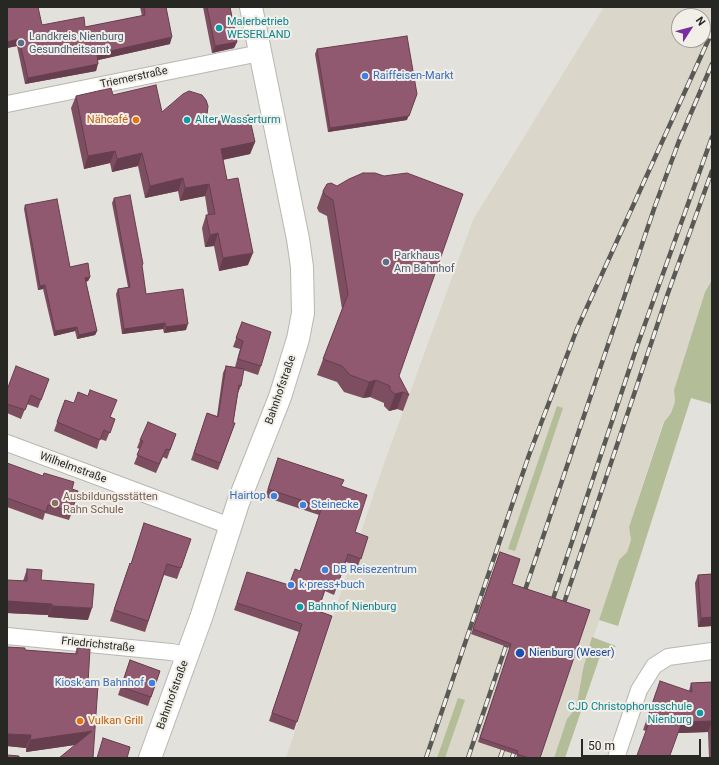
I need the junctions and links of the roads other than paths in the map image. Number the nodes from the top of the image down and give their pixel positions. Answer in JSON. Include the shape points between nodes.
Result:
{"nodes":[{"id":1,"x":251,"y":7,"type":"edge"},
{"id":2,"x":260,"y":53,"type":"junction"},
{"id":3,"x":7,"y":104,"type":"edge"},
{"id":4,"x":7,"y":443,"type":"edge"},
{"id":5,"x":230,"y":526,"type":"junction"},
{"id":6,"x":7,"y":636,"type":"edge"},
{"id":7,"x":712,"y":651,"type":"edge"},
{"id":8,"x":188,"y":655,"type":"junction"},
{"id":9,"x":150,"y":758,"type":"edge"},
{"id":10,"x":616,"y":758,"type":"edge"}],
"edges":[{"from":1,"to":2,"type":"main road","name":"Bahnhofstraße"},
{"from":2,"to":3,"type":"street","name":"Triemerstraße"},
{"from":2,"to":5,"type":"main road","name":"Bahnhofstraße","via":[[298,239],[303,279],[303,313],[298,339],[280,397]]},
{"from":4,"to":5,"type":"street","name":"Wilhelmstraße"},
{"from":5,"to":8,"type":"main road","name":"Bahnhofstraße"},
{"from":6,"to":8,"type":"street","name":"Friedrichstraße"},
{"from":7,"to":10,"type":"street","via":[[681,654],[662,660],[647,675],[639,690]]},
{"from":8,"to":9,"type":"main road","name":"Bahnhofstraße"}]}
